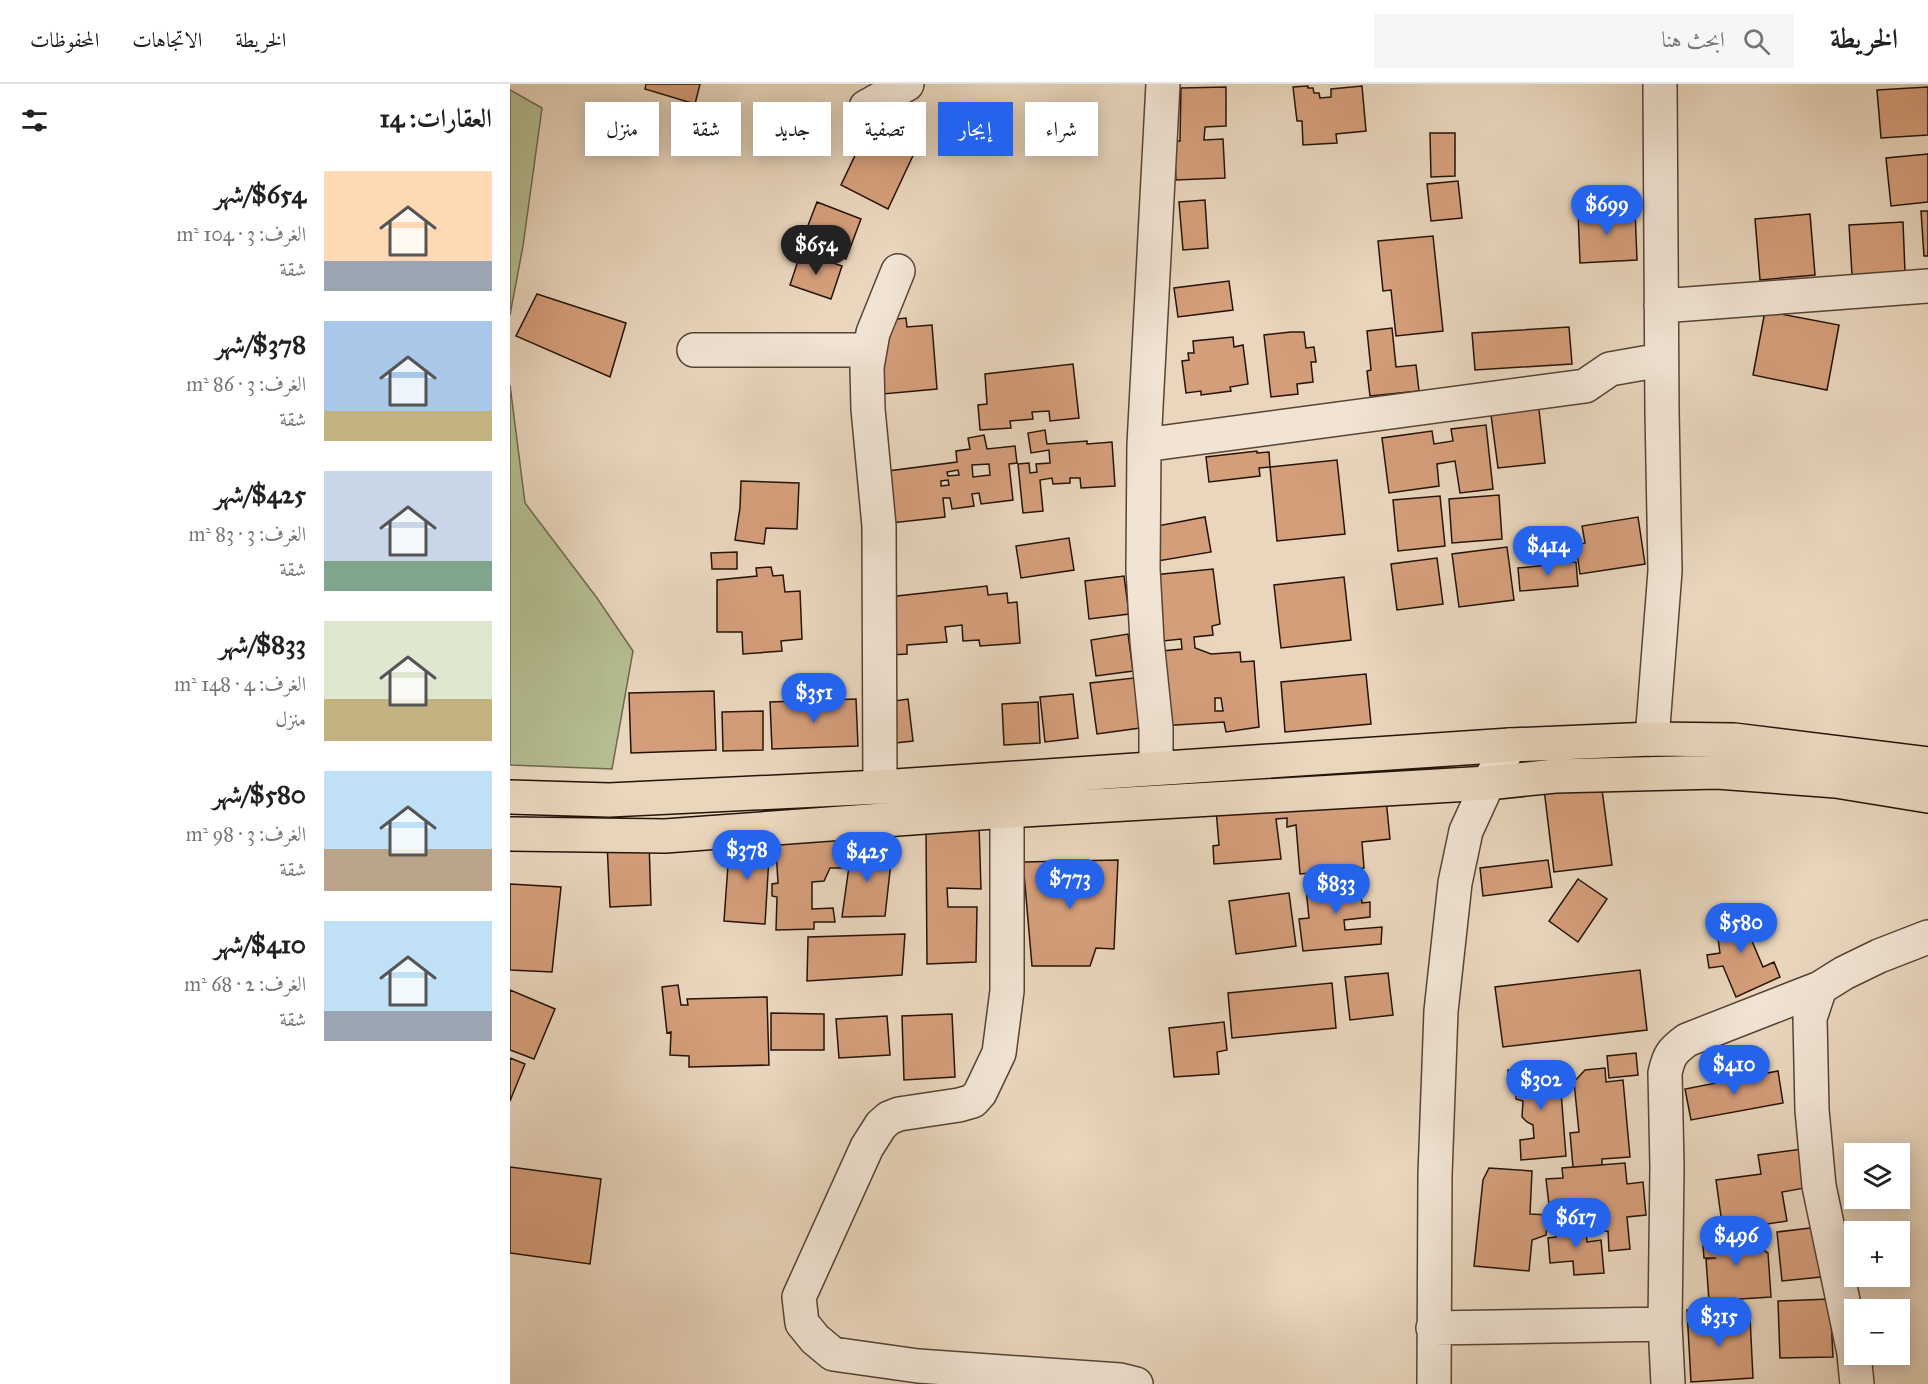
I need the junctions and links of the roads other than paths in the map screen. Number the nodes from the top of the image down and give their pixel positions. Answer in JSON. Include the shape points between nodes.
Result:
{"nodes":[{"id":1,"x":907,"y":84,"type":"edge"},
{"id":2,"x":1163,"y":84,"type":"edge"},
{"id":3,"x":1660,"y":84,"type":"edge"},
{"id":4,"x":875,"y":102,"type":"edge"},
{"id":5,"x":898,"y":271,"type":"dead end"},
{"id":6,"x":1928,"y":286,"type":"edge"},
{"id":7,"x":1661,"y":306,"type":"junction"},
{"id":8,"x":693,"y":350,"type":"dead end"},
{"id":9,"x":870,"y":350,"type":"junction"},
{"id":10,"x":1661,"y":360,"type":"junction"},
{"id":11,"x":1144,"y":445,"type":"junction"},
{"id":12,"x":1652,"y":739,"type":"junction"},
{"id":13,"x":1510,"y":745,"type":"junction"},
{"id":14,"x":1928,"y":764,"type":"edge"},
{"id":15,"x":1156,"y":768,"type":"junction"},
{"id":16,"x":1488,"y":783,"type":"junction"},
{"id":17,"x":880,"y":787,"type":"junction"},
{"id":18,"x":1928,"y":796,"type":"edge"},
{"id":19,"x":510,"y":797,"type":"edge"},
{"id":20,"x":1007,"y":811,"type":"junction"},
{"id":21,"x":510,"y":834,"type":"edge"},
{"id":22,"x":1928,"y":937,"type":"edge"},
{"id":23,"x":1821,"y":988,"type":"junction"},
{"id":24,"x":1844,"y":1306,"type":"edge"},
{"id":25,"x":1665,"y":1324,"type":"junction"},
{"id":26,"x":1432,"y":1328,"type":"junction"},
{"id":27,"x":1855,"y":1365,"type":"edge"},
{"id":28,"x":1136,"y":1384,"type":"edge"},
{"id":29,"x":1434,"y":1384,"type":"edge"},
{"id":30,"x":1668,"y":1384,"type":"edge"},
{"id":31,"x":1857,"y":1384,"type":"edge"}],
"edges":[{"from":1,"to":4,"type":"street"},
{"from":2,"to":11,"type":"street"},
{"from":3,"to":7,"type":"street"},
{"from":5,"to":9,"type":"street"},
{"from":6,"to":7,"type":"street"},
{"from":7,"to":10,"type":"street"},
{"from":8,"to":9,"type":"street"},
{"from":9,"to":17,"type":"street","via":[[867,409],[879,526]]},
{"from":10,"to":11,"type":"street","via":[[1610,369],[1585,386]]},
{"from":10,"to":12,"type":"street","via":[[1665,571]]},
{"from":11,"to":15,"type":"street","via":[[1143,568]]},
{"from":12,"to":13,"type":"main road"},
{"from":12,"to":14,"type":"main road","via":[[1734,740]]},
{"from":13,"to":15,"type":"main road"},
{"from":13,"to":16,"type":"street"},
{"from":15,"to":17,"type":"main road"},
{"from":16,"to":18,"type":"main road","via":[[1555,776],[1717,772],[1836,781]]},
{"from":16,"to":20,"type":"main road"},
{"from":16,"to":26,"type":"street","via":[[1466,831],[1455,883],[1441,1011]]},
{"from":17,"to":19,"type":"main road","via":[[609,800]]},
{"from":20,"to":21,"type":"main road","via":[[665,836]]},
{"from":20,"to":28,"type":"street","via":[[1007,991],[999,1053],[973,1101],[899,1114],[881,1125],[867,1147],[799,1297],[802,1323],[833,1354],[918,1366]]},
{"from":22,"to":23,"type":"street","via":[[1879,956]]},
{"from":23,"to":24,"type":"street","via":[[1810,1018],[1812,1110],[1819,1186]]},
{"from":23,"to":25,"type":"street","via":[[1687,1040],[1668,1059]]},
{"from":25,"to":26,"type":"street"},
{"from":25,"to":30,"type":"street"},
{"from":26,"to":29,"type":"street"},
{"from":27,"to":31,"type":"street"}]}
